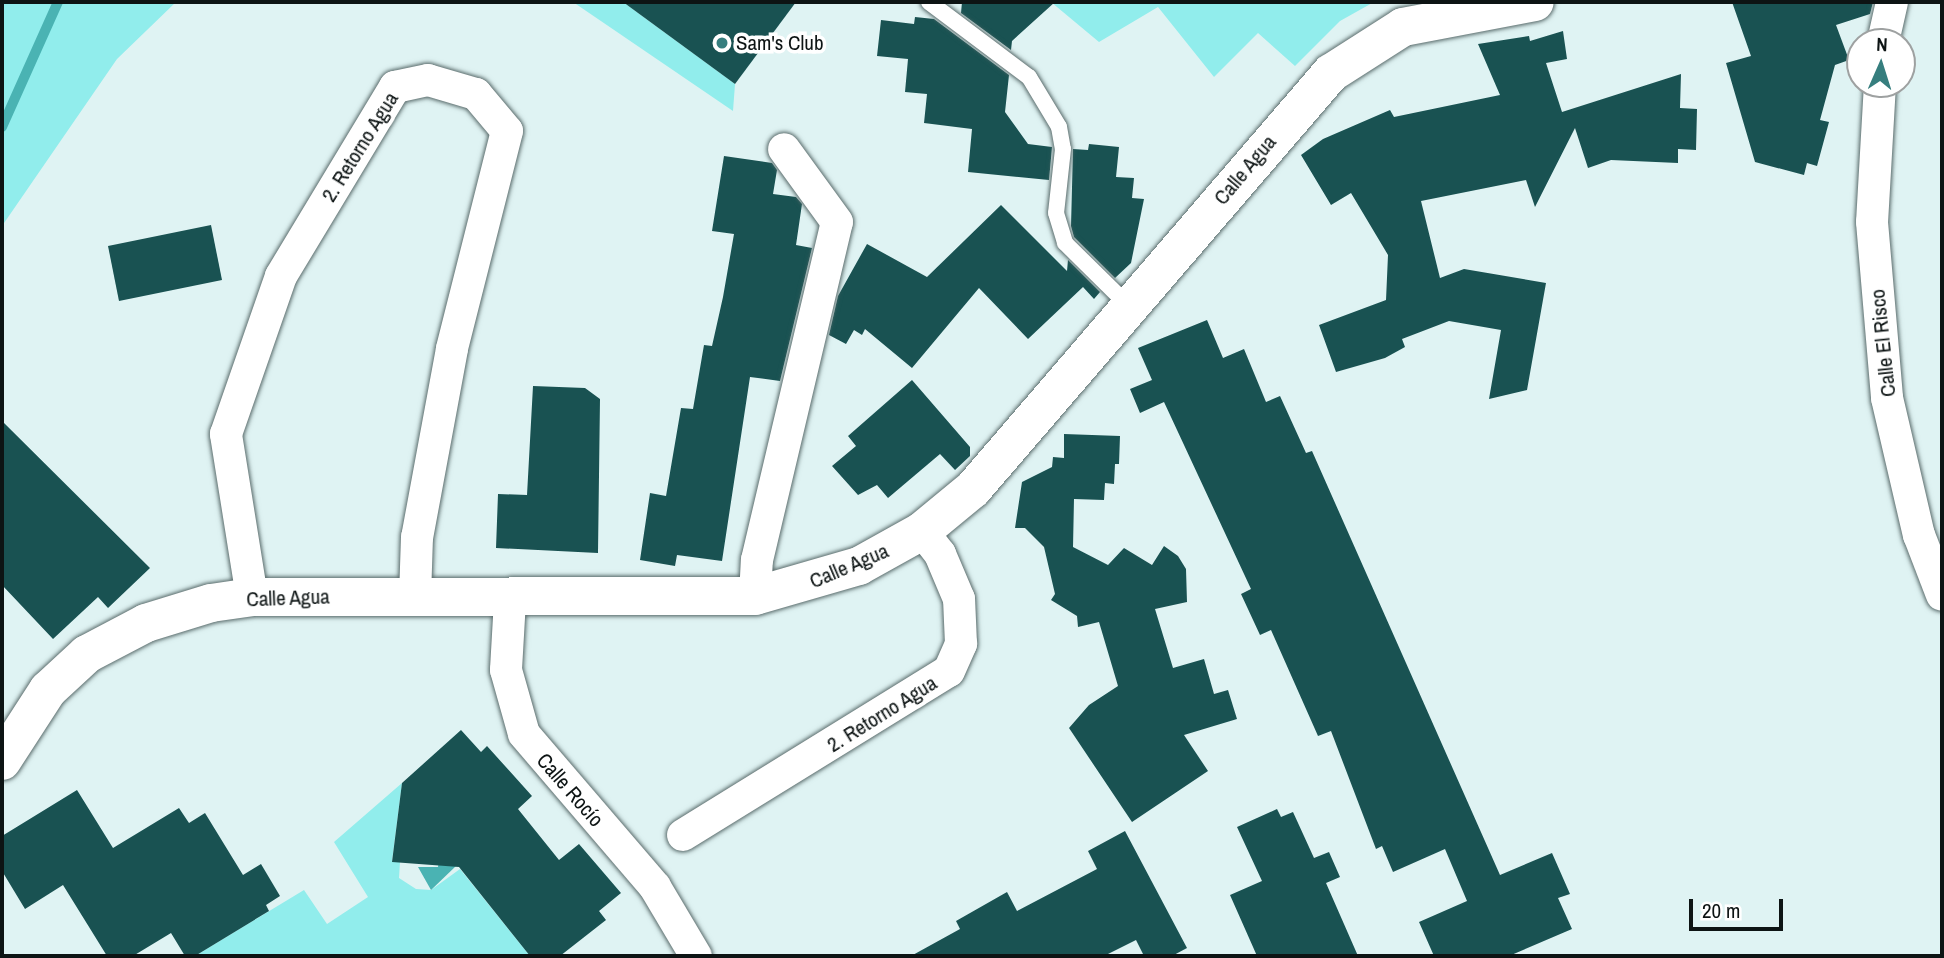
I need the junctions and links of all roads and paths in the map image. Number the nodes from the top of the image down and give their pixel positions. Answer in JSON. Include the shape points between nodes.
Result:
{"nodes":[{"id":1,"x":929,"y":2,"type":"edge"},
{"id":2,"x":1535,"y":2,"type":"edge"},
{"id":3,"x":1892,"y":2,"type":"edge"},
{"id":4,"x":1886,"y":28,"type":"edge"},
{"id":5,"x":1879,"y":98,"type":"edge"},
{"id":6,"x":784,"y":149,"type":"dead end"},
{"id":7,"x":1130,"y":307,"type":"junction"},
{"id":8,"x":922,"y":531,"type":"junction"},
{"id":9,"x":248,"y":581,"type":"junction"},
{"id":10,"x":1942,"y":594,"type":"edge"},
{"id":11,"x":415,"y":596,"type":"junction"},
{"id":12,"x":755,"y":596,"type":"junction"},
{"id":13,"x":510,"y":600,"type":"junction"},
{"id":14,"x":2,"y":761,"type":"edge"},
{"id":15,"x":683,"y":835,"type":"dead end"},
{"id":16,"x":696,"y":956,"type":"edge"}],
"edges":[{"from":1,"to":7,"type":"lane","via":[[1029,77],[1062,140],[1056,213],[1065,243]]},
{"from":2,"to":7,"type":"street","name":"Calle Agua","via":[[1402,27],[1331,73]]},
{"from":3,"to":4,"type":"street"},
{"from":5,"to":10,"type":"street","name":"Calle El Risco","via":[[1872,222],[1887,398],[1919,535]]},
{"from":6,"to":12,"type":"street","via":[[837,222],[757,561]]},
{"from":7,"to":8,"type":"street","name":"Calle Agua","via":[[973,489]]},
{"from":8,"to":12,"type":"street","name":"Calle Agua","via":[[847,571]]},
{"from":8,"to":15,"type":"street","name":"2. Retorno Agua","via":[[940,554],[959,599],[961,644],[949,671]]},
{"from":9,"to":11,"type":"street","name":"Calle Agua"},
{"from":9,"to":11,"type":"street","name":"2. Retorno Agua","via":[[226,435],[281,276],[395,87],[428,80],[476,94],[507,131],[452,349],[417,537]]},
{"from":9,"to":14,"type":"street","name":"Calle Agua","via":[[146,622],[87,654],[48,690]]},
{"from":11,"to":13,"type":"street","name":"Calle Agua"},
{"from":12,"to":13,"type":"street","name":"Calle Agua"},
{"from":13,"to":16,"type":"street","name":"Calle Rocío","via":[[506,670],[524,734],[655,887]]}]}
